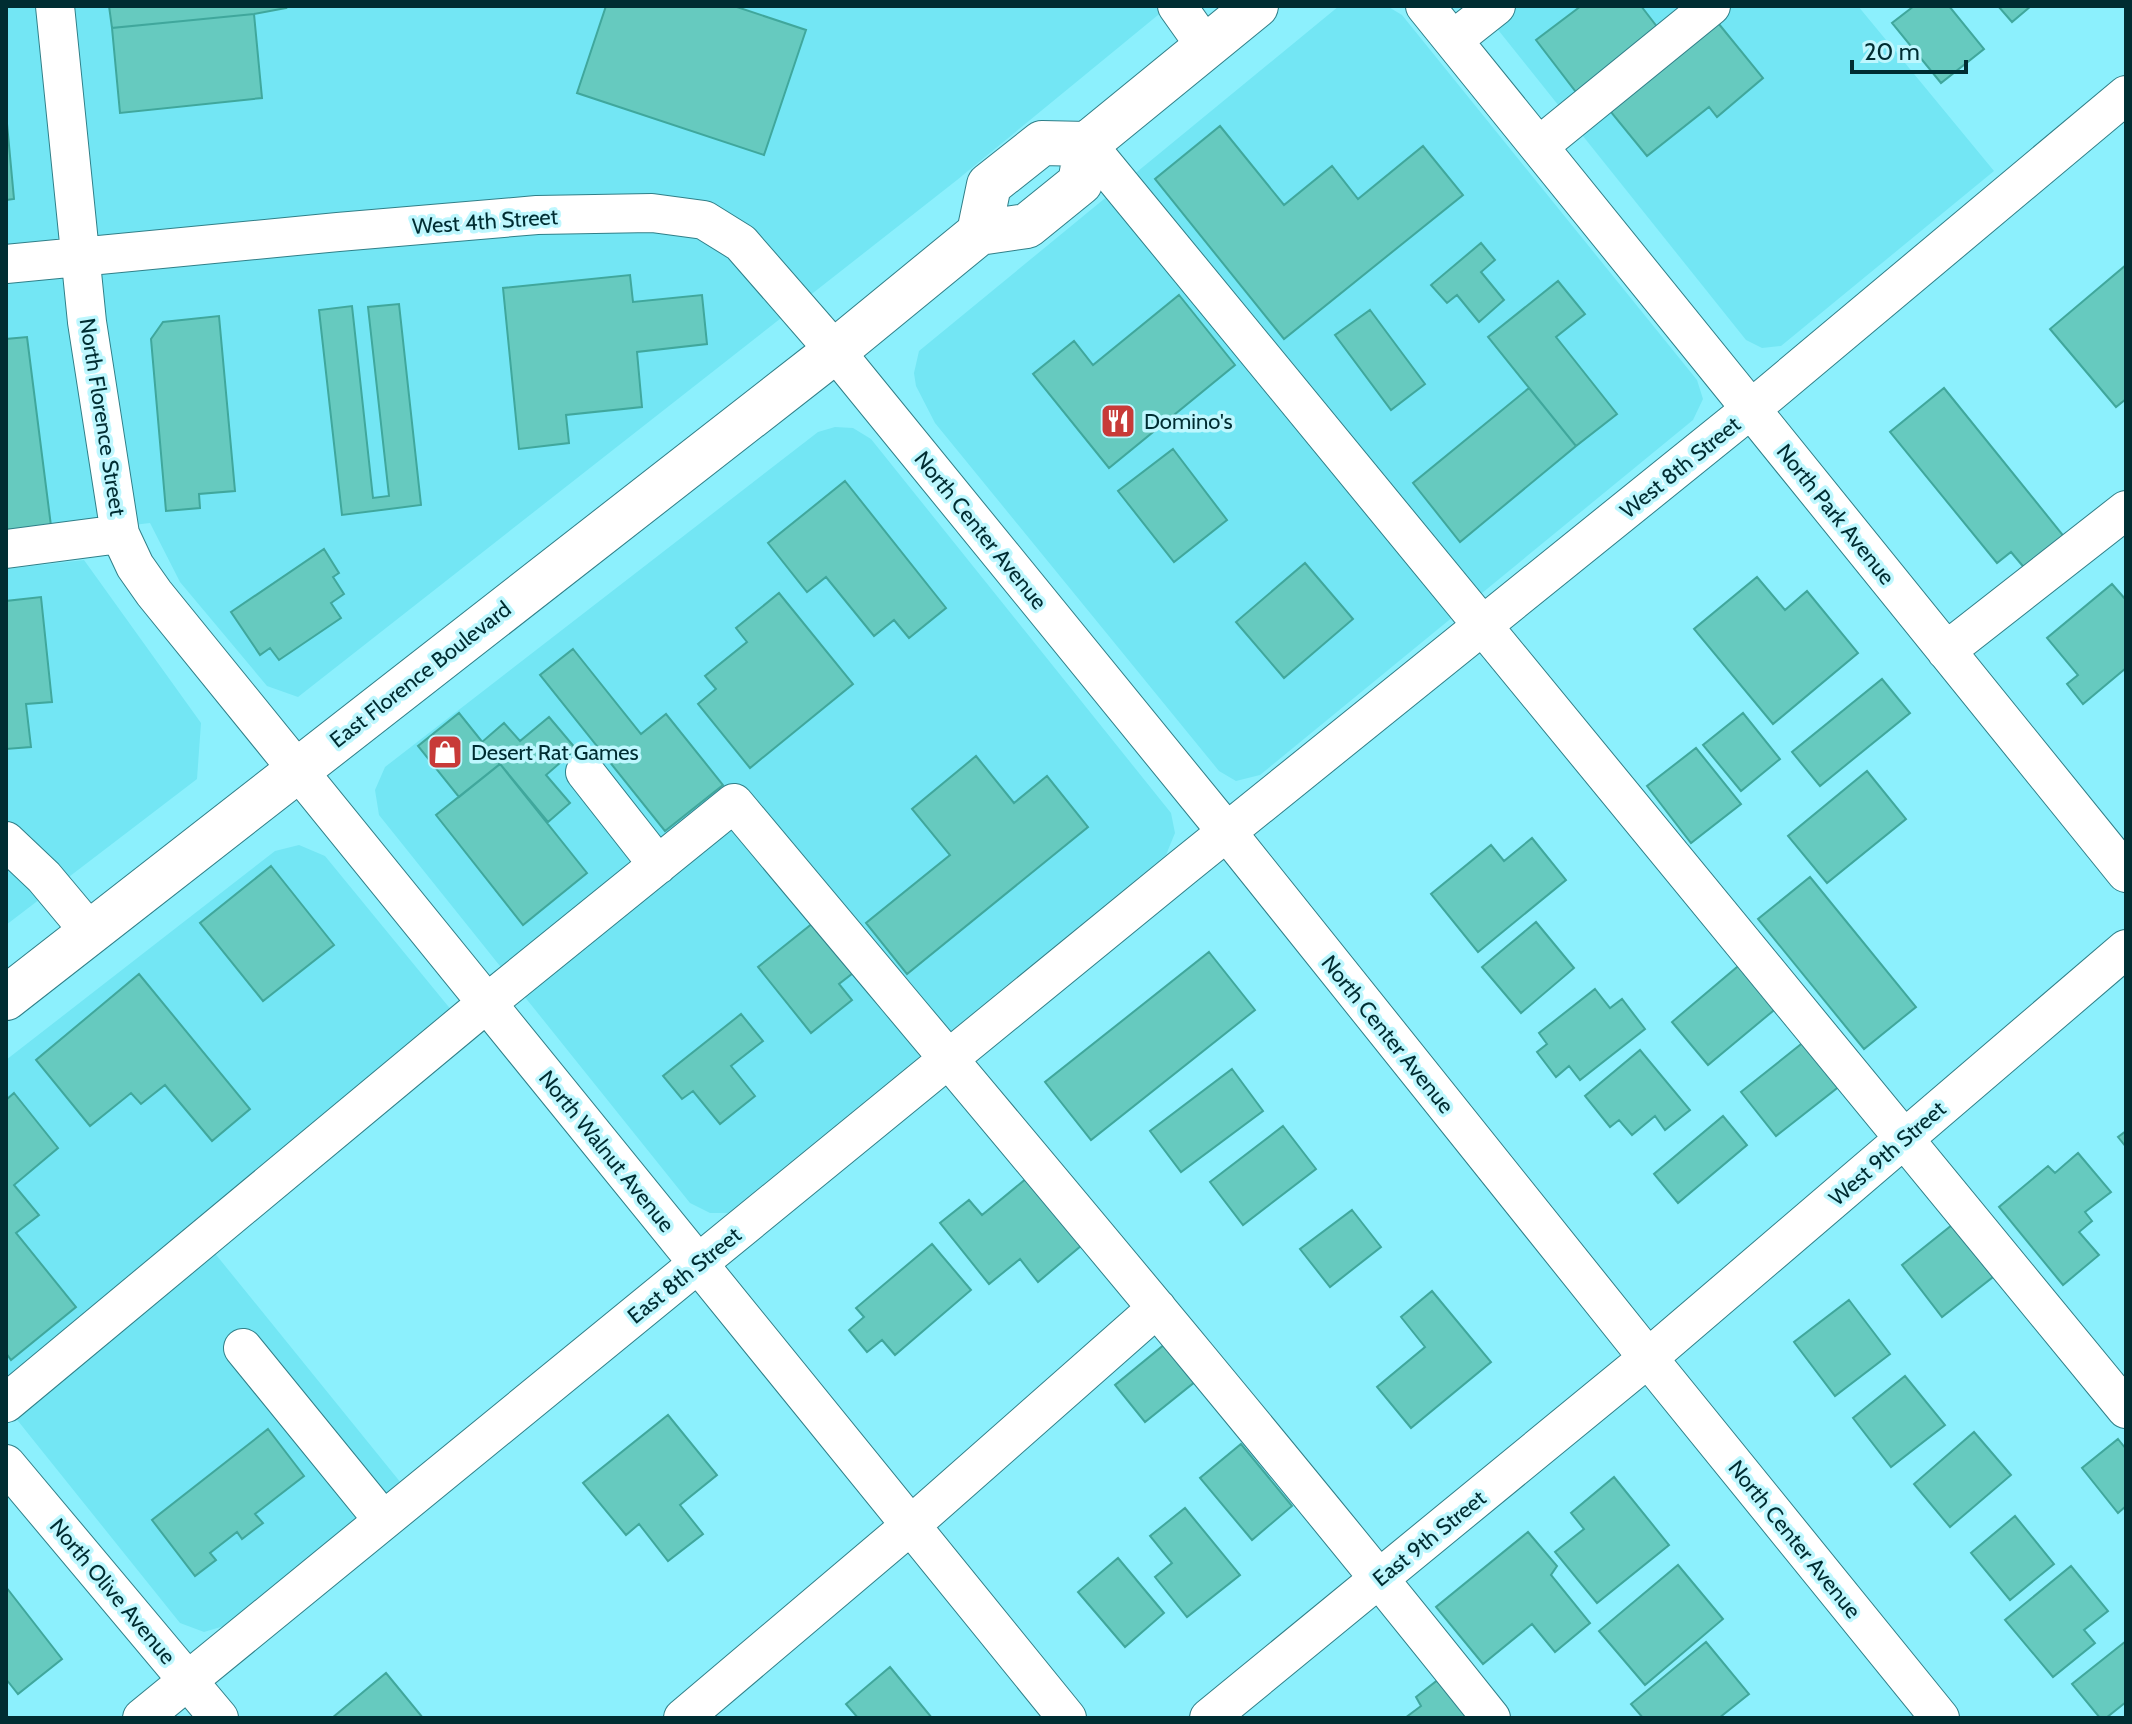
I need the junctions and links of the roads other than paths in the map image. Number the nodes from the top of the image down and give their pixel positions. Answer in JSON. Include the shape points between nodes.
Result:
{"nodes":[{"id":1,"x":55,"y":6,"type":"edge"},
{"id":2,"x":1177,"y":6,"type":"edge"},
{"id":3,"x":1256,"y":6,"type":"edge"},
{"id":4,"x":1425,"y":6,"type":"edge"},
{"id":5,"x":1496,"y":6,"type":"edge"},
{"id":6,"x":1711,"y":6,"type":"edge"},
{"id":7,"x":1453,"y":40,"type":"junction"},
{"id":8,"x":1206,"y":47,"type":"junction"},
{"id":9,"x":2126,"y":95,"type":"edge"},
{"id":10,"x":1087,"y":144,"type":"junction"},
{"id":11,"x":1539,"y":146,"type":"junction"},
{"id":12,"x":80,"y":258,"type":"junction"},
{"id":13,"x":6,"y":264,"type":"edge"},
{"id":14,"x":835,"y":351,"type":"junction"},
{"id":15,"x":1751,"y":409,"type":"junction"},
{"id":16,"x":2126,"y":510,"type":"edge"},
{"id":17,"x":120,"y":534,"type":"junction"},
{"id":18,"x":6,"y":549,"type":"edge"},
{"id":19,"x":1483,"y":625,"type":"junction"},
{"id":20,"x":1946,"y":651,"type":"junction"},
{"id":21,"x":298,"y":770,"type":"junction"},
{"id":22,"x":585,"y":772,"type":"dead end"},
{"id":23,"x":1226,"y":831,"type":"junction"},
{"id":24,"x":6,"y":841,"type":"edge"},
{"id":25,"x":658,"y":865,"type":"junction"},
{"id":26,"x":2126,"y":873,"type":"edge"},
{"id":27,"x":90,"y":932,"type":"junction"},
{"id":28,"x":2126,"y":949,"type":"edge"},
{"id":29,"x":6,"y":998,"type":"edge"},
{"id":30,"x":487,"y":1003,"type":"junction"},
{"id":31,"x":948,"y":1059,"type":"junction"},
{"id":32,"x":1904,"y":1139,"type":"junction"},
{"id":33,"x":698,"y":1263,"type":"junction"},
{"id":34,"x":1157,"y":1308,"type":"junction"},
{"id":35,"x":243,"y":1348,"type":"dead end"},
{"id":36,"x":1648,"y":1358,"type":"junction"},
{"id":37,"x":2123,"y":1400,"type":"edge"},
{"id":38,"x":6,"y":1403,"type":"edge"},
{"id":39,"x":6,"y":1464,"type":"edge"},
{"id":40,"x":383,"y":1520,"type":"junction"},
{"id":41,"x":911,"y":1525,"type":"junction"},
{"id":42,"x":1380,"y":1578,"type":"junction"},
{"id":43,"x":188,"y":1680,"type":"junction"},
{"id":44,"x":142,"y":1718,"type":"edge"},
{"id":45,"x":219,"y":1718,"type":"edge"},
{"id":46,"x":683,"y":1718,"type":"edge"},
{"id":47,"x":1067,"y":1718,"type":"edge"},
{"id":48,"x":1209,"y":1718,"type":"edge"},
{"id":49,"x":1491,"y":1718,"type":"edge"},
{"id":50,"x":1940,"y":1718,"type":"edge"}],
"edges":[{"from":1,"to":12,"type":"street","name":"North Florence Street"},
{"from":2,"to":8,"type":"street"},
{"from":3,"to":8,"type":"main road"},
{"from":4,"to":7,"type":"street","name":"North Park Avenue"},
{"from":5,"to":7,"type":"street"},
{"from":6,"to":11,"type":"street"},
{"from":7,"to":11,"type":"street","name":"North Park Avenue"},
{"from":8,"to":10,"type":"main road"},
{"from":9,"to":15,"type":"street","name":"West 8th Street"},
{"from":10,"to":14,"type":"main road","name":"East Florence Boulevard","via":[[1080,183],[1027,226],[979,233]]},
{"from":10,"to":19,"type":"street"},
{"from":11,"to":15,"type":"street","name":"North Park Avenue"},
{"from":12,"to":13,"type":"street","name":"West 4th Street"},
{"from":12,"to":14,"type":"street","name":"West 4th Street","via":[[481,219],[652,213],[704,220],[741,243]]},
{"from":12,"to":17,"type":"street","name":"North Florence Street"},
{"from":14,"to":21,"type":"main road","name":"East Florence Boulevard"},
{"from":14,"to":23,"type":"street","name":"North Center Avenue"},
{"from":15,"to":19,"type":"street","name":"West 8th Street"},
{"from":15,"to":20,"type":"street","name":"North Park Avenue"},
{"from":16,"to":20,"type":"street"},
{"from":17,"to":18,"type":"street"},
{"from":17,"to":21,"type":"street","name":"North Florence Street","via":[[154,593]]},
{"from":19,"to":23,"type":"street","name":"West 8th Street"},
{"from":19,"to":32,"type":"street"},
{"from":20,"to":26,"type":"street","name":"North Park Avenue"},
{"from":21,"to":27,"type":"main road","name":"East Florence Boulevard"},
{"from":21,"to":30,"type":"street","name":"North Walnut Avenue"},
{"from":22,"to":25,"type":"street"},
{"from":23,"to":31,"type":"street","name":"East 8th Street"},
{"from":23,"to":36,"type":"street","name":"North Center Avenue"},
{"from":24,"to":27,"type":"street"},
{"from":25,"to":30,"type":"street"},
{"from":25,"to":31,"type":"street","via":[[734,803]]},
{"from":27,"to":29,"type":"main road","name":"East Florence Boulevard"},
{"from":28,"to":32,"type":"street","name":"West 9th Street"},
{"from":30,"to":33,"type":"street","name":"North Walnut Avenue"},
{"from":30,"to":38,"type":"street"},
{"from":31,"to":33,"type":"street","name":"East 8th Street"},
{"from":31,"to":34,"type":"street"},
{"from":32,"to":36,"type":"street","name":"West 9th Street"},
{"from":32,"to":37,"type":"street"},
{"from":33,"to":40,"type":"street","name":"East 8th Street"},
{"from":33,"to":41,"type":"street","name":"North Walnut Avenue"},
{"from":34,"to":41,"type":"street"},
{"from":34,"to":42,"type":"street"},
{"from":35,"to":40,"type":"street"},
{"from":36,"to":42,"type":"street","name":"East 9th Street"},
{"from":36,"to":50,"type":"street","name":"North Center Avenue"},
{"from":39,"to":43,"type":"street","name":"North Olive Avenue"},
{"from":40,"to":43,"type":"street","name":"East 8th Street"},
{"from":41,"to":46,"type":"street"},
{"from":41,"to":47,"type":"street","name":"North Walnut Avenue"},
{"from":42,"to":48,"type":"street","name":"East 9th Street"},
{"from":42,"to":49,"type":"street"},
{"from":43,"to":44,"type":"street","name":"East 8th Street"},
{"from":43,"to":45,"type":"street","name":"North Olive Avenue"}]}
